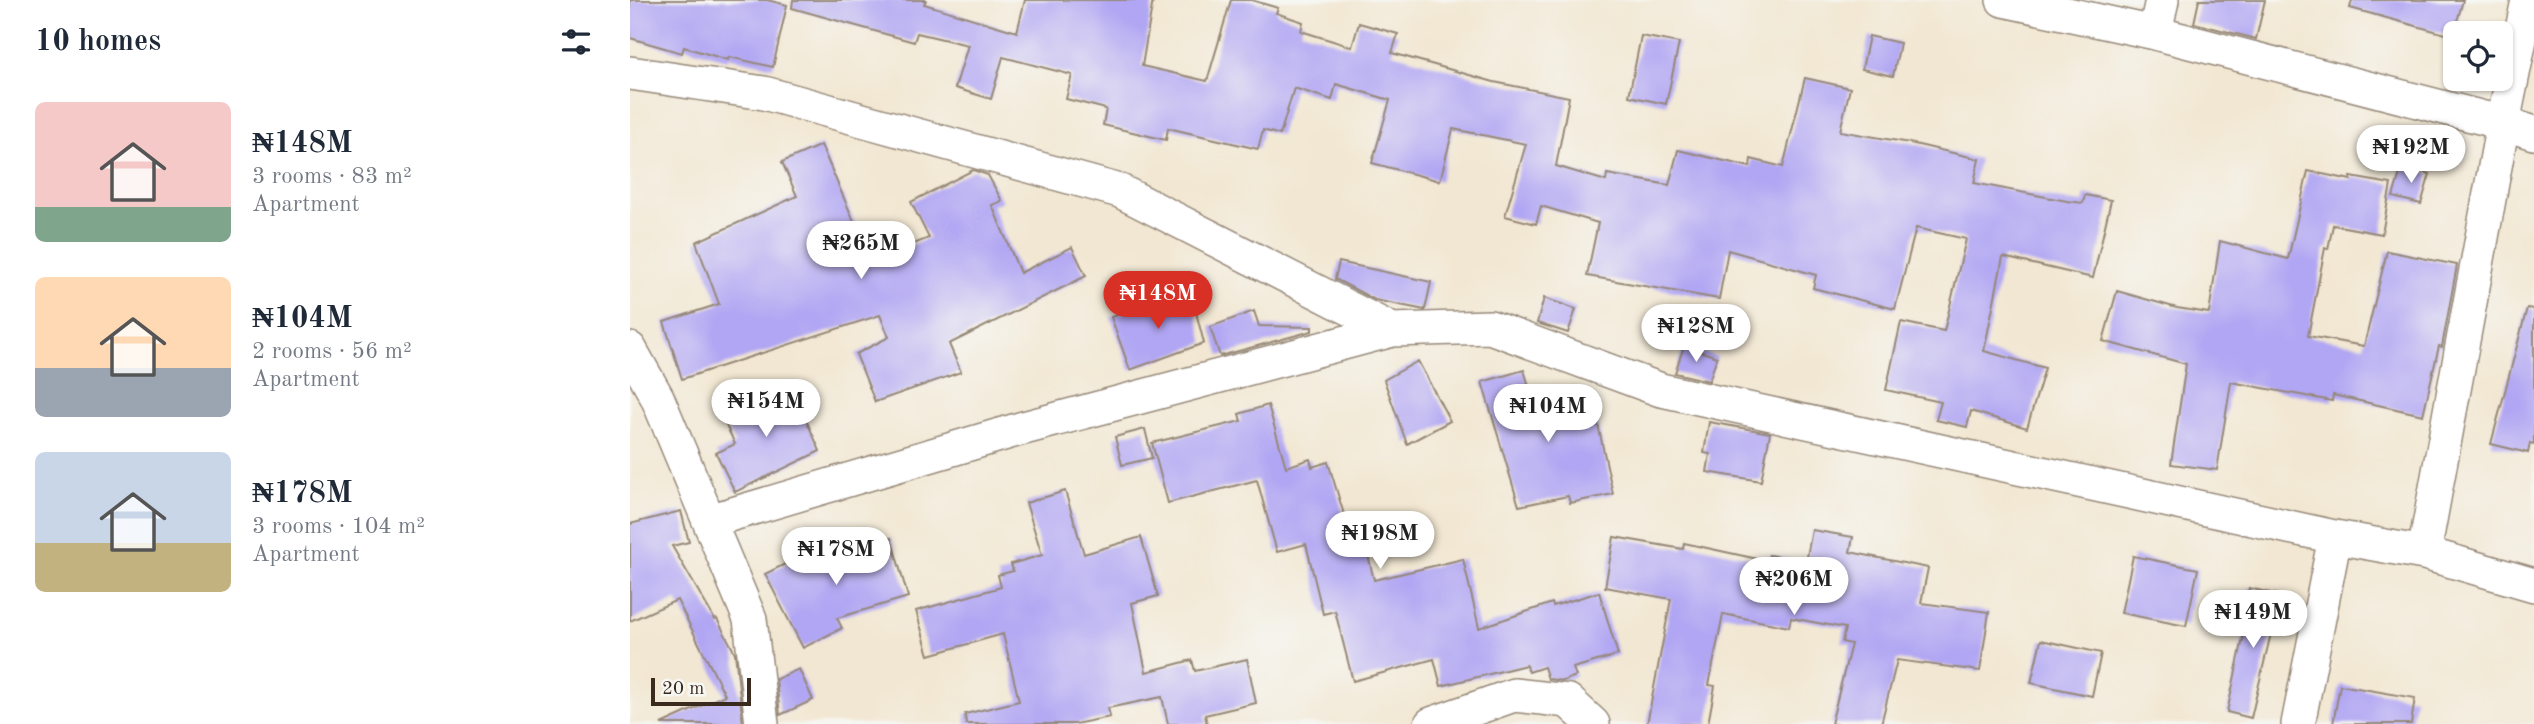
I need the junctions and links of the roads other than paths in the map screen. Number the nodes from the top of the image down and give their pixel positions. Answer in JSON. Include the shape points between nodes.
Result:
{"nodes":[{"id":1,"x":2003,"y":0,"type":"edge"},
{"id":2,"x":2162,"y":0,"type":"edge"},
{"id":3,"x":2528,"y":0,"type":"edge"},
{"id":4,"x":2155,"y":33,"type":"junction"},
{"id":5,"x":630,"y":73,"type":"edge"},
{"id":6,"x":2519,"y":128,"type":"edge"},
{"id":7,"x":1392,"y":330,"type":"junction"},
{"id":8,"x":630,"y":349,"type":"edge"},
{"id":9,"x":709,"y":522,"type":"junction"},
{"id":10,"x":2335,"y":537,"type":"junction"},
{"id":11,"x":2424,"y":553,"type":"junction"},
{"id":12,"x":2534,"y":585,"type":"edge"},
{"id":13,"x":762,"y":724,"type":"edge"},
{"id":14,"x":1431,"y":724,"type":"edge"},
{"id":15,"x":1592,"y":724,"type":"edge"},
{"id":16,"x":2298,"y":724,"type":"edge"}],
"edges":[{"from":1,"to":4,"type":"street"},
{"from":2,"to":4,"type":"street"},
{"from":3,"to":6,"type":"street"},
{"from":4,"to":6,"type":"street"},
{"from":5,"to":7,"type":"street","via":[[764,93],[1120,191]]},
{"from":6,"to":11,"type":"street"},
{"from":7,"to":9,"type":"street","via":[[1020,429]]},
{"from":7,"to":10,"type":"street","via":[[1490,327],[1661,390]]},
{"from":8,"to":9,"type":"street","via":[[657,397]]},
{"from":9,"to":13,"type":"street","via":[[750,619]]},
{"from":10,"to":11,"type":"street"},
{"from":10,"to":16,"type":"street"},
{"from":11,"to":12,"type":"street"},
{"from":14,"to":15,"type":"street","via":[[1514,695],[1568,701]]}]}
